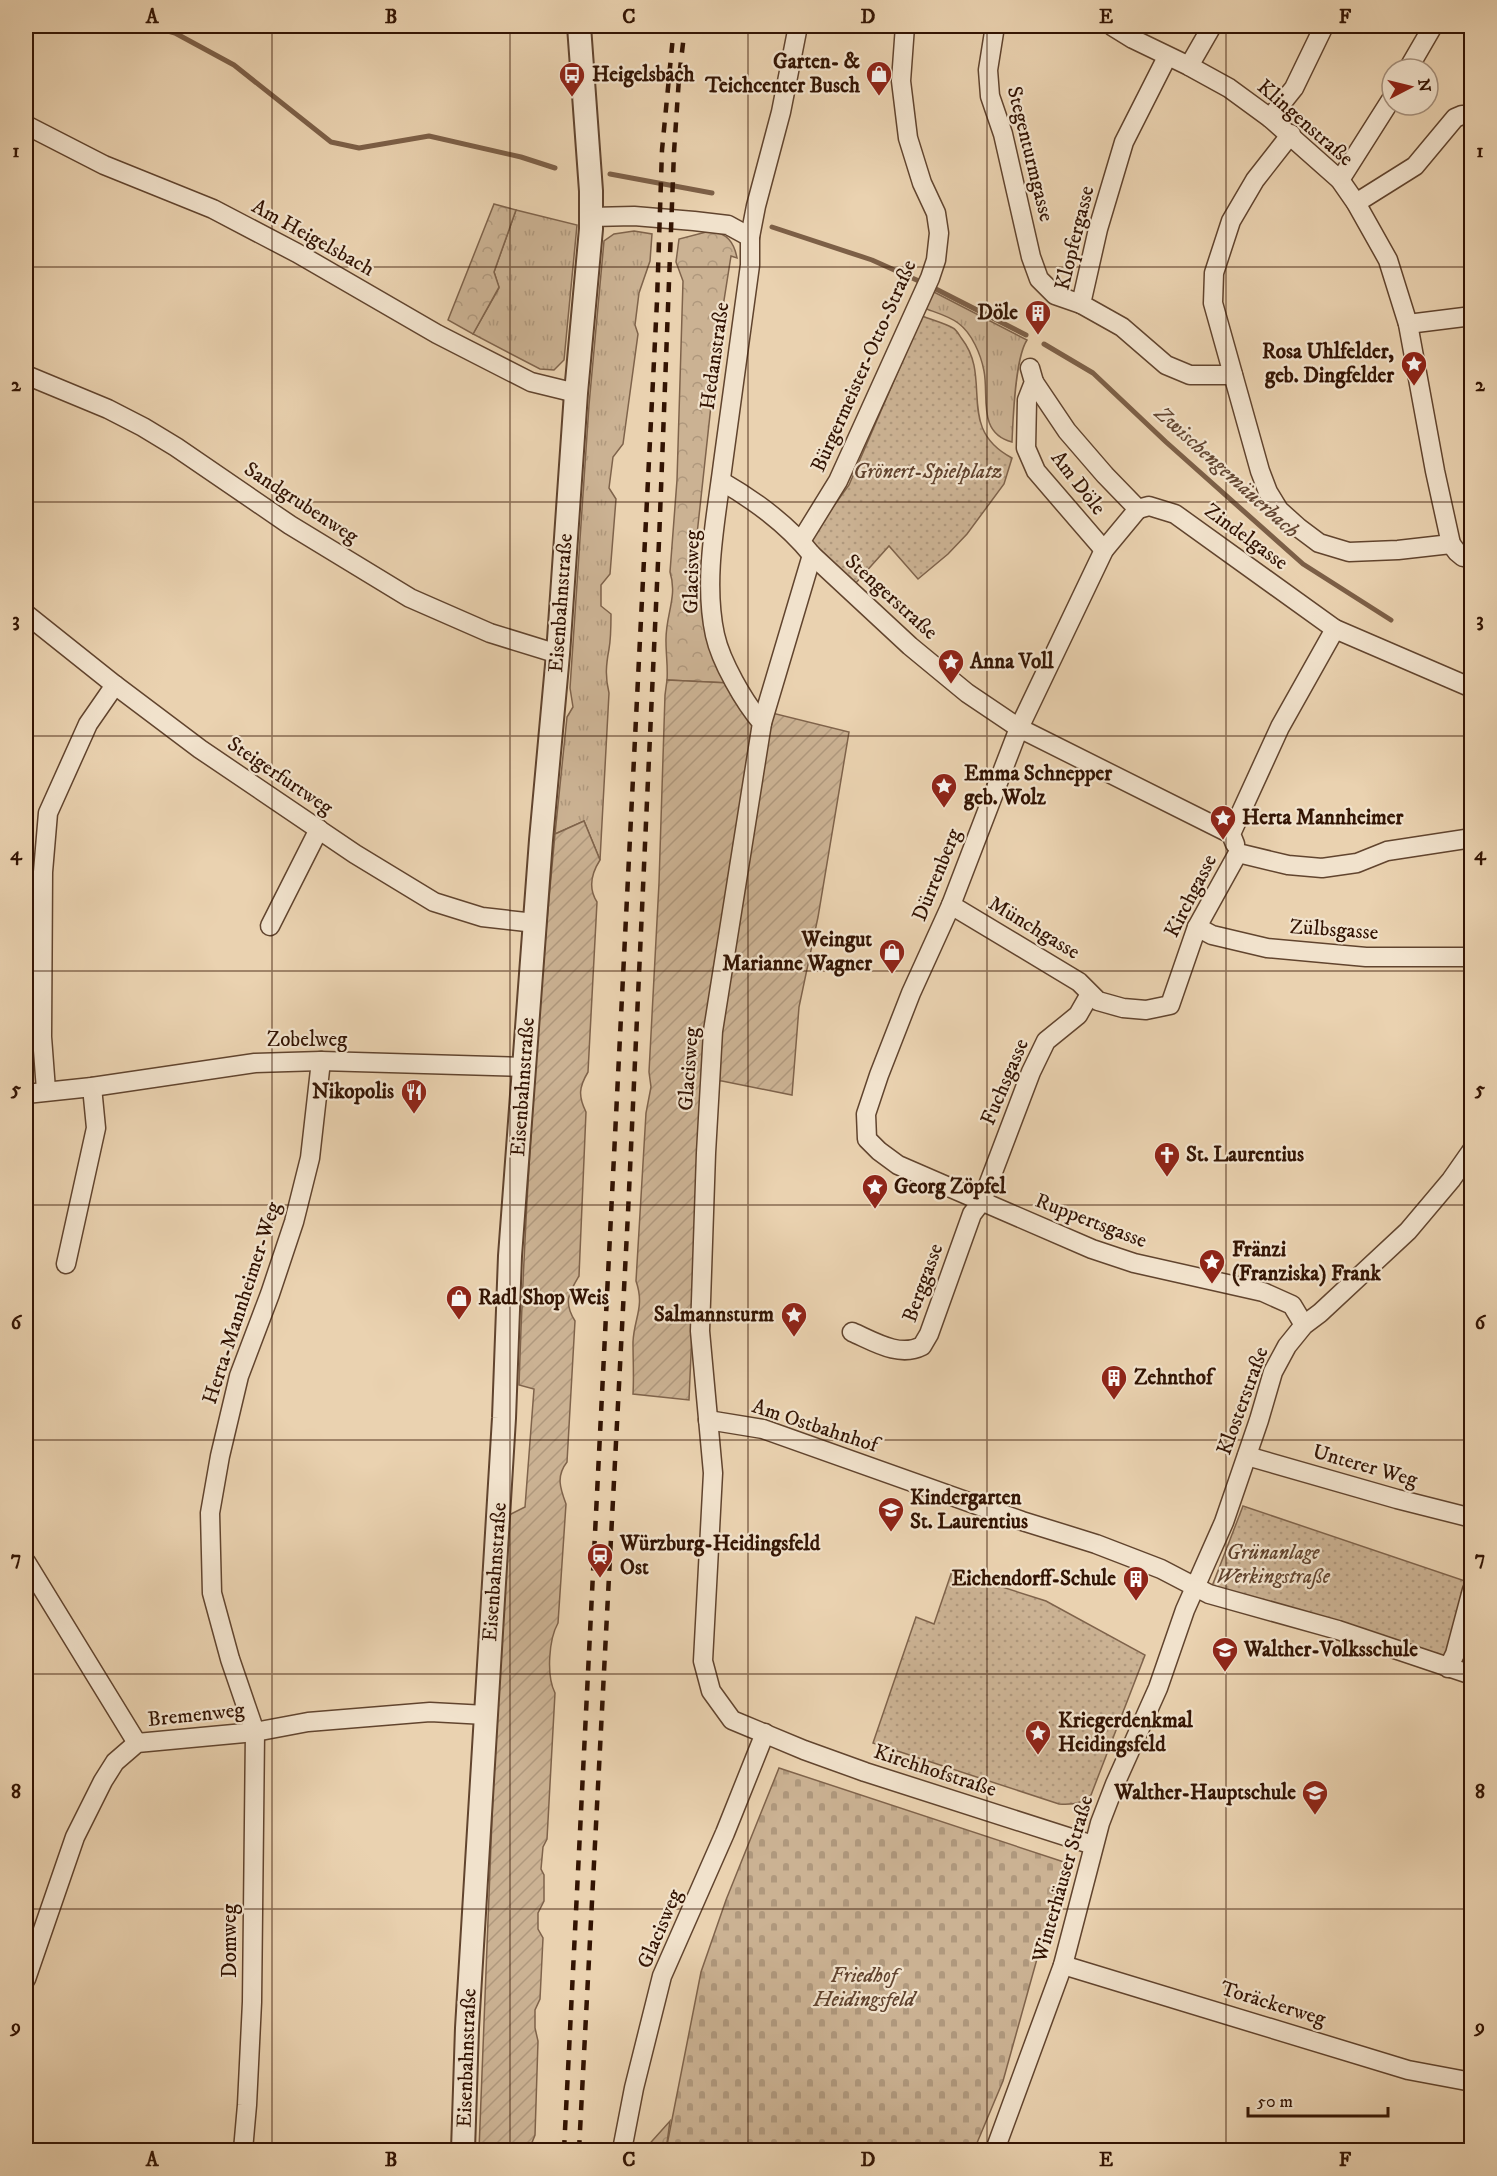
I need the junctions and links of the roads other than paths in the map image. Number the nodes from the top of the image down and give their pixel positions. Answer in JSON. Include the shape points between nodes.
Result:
{"nodes":[{"id":1,"x":579,"y":26,"type":"edge"},
{"id":2,"x":798,"y":26,"type":"edge"},
{"id":3,"x":905,"y":26,"type":"edge"},
{"id":4,"x":995,"y":26,"type":"edge"},
{"id":5,"x":1112,"y":26,"type":"edge"},
{"id":6,"x":1212,"y":26,"type":"edge"},
{"id":7,"x":1324,"y":26,"type":"edge"},
{"id":8,"x":1432,"y":26,"type":"edge"},
{"id":9,"x":1167,"y":57,"type":"junction"},
{"id":10,"x":1415,"y":57,"type":"edge"},
{"id":11,"x":1189,"y":66,"type":"junction"},
{"id":12,"x":1472,"y":116,"type":"edge"},
{"id":13,"x":1380,"y":117,"type":"edge"},
{"id":14,"x":1270,"y":118,"type":"junction"},
{"id":15,"x":26,"y":125,"type":"edge"},
{"id":16,"x":1291,"y":134,"type":"junction"},
{"id":17,"x":1340,"y":180,"type":"junction"},
{"id":18,"x":1356,"y":203,"type":"junction"},
{"id":19,"x":591,"y":217,"type":"junction"},
{"id":20,"x":750,"y":237,"type":"junction"},
{"id":21,"x":1081,"y":304,"type":"junction"},
{"id":22,"x":1472,"y":316,"type":"edge"},
{"id":23,"x":1408,"y":324,"type":"junction"},
{"id":24,"x":26,"y":375,"type":"edge"},
{"id":25,"x":1233,"y":375,"type":"junction"},
{"id":26,"x":576,"y":393,"type":"junction"},
{"id":27,"x":721,"y":481,"type":"junction"},
{"id":28,"x":1138,"y":509,"type":"junction"},
{"id":29,"x":807,"y":548,"type":"junction"},
{"id":30,"x":1104,"y":550,"type":"junction"},
{"id":31,"x":1462,"y":552,"type":"edge"},
{"id":32,"x":26,"y":614,"type":"edge"},
{"id":33,"x":1335,"y":629,"type":"junction"},
{"id":34,"x":558,"y":654,"type":"junction"},
{"id":35,"x":115,"y":685,"type":"junction"},
{"id":36,"x":1472,"y":688,"type":"edge"},
{"id":37,"x":762,"y":723,"type":"junction"},
{"id":38,"x":1019,"y":728,"type":"junction"},
{"id":39,"x":319,"y":829,"type":"junction"},
{"id":40,"x":1232,"y":834,"type":"junction"},
{"id":41,"x":1472,"y":838,"type":"edge"},
{"id":42,"x":1238,"y":853,"type":"junction"},
{"id":43,"x":951,"y":905,"type":"junction"},
{"id":44,"x":535,"y":923,"type":"junction"},
{"id":45,"x":270,"y":926,"type":"dead end"},
{"id":46,"x":1197,"y":927,"type":"junction"},
{"id":47,"x":1472,"y":957,"type":"edge"},
{"id":48,"x":1090,"y":994,"type":"junction"},
{"id":49,"x":321,"y":1061,"type":"junction"},
{"id":50,"x":524,"y":1067,"type":"junction"},
{"id":51,"x":92,"y":1087,"type":"junction"},
{"id":52,"x":46,"y":1090,"type":"junction"},
{"id":53,"x":26,"y":1094,"type":"edge"},
{"id":54,"x":867,"y":1139,"type":"joint"},
{"id":55,"x":1472,"y":1150,"type":"edge"},
{"id":56,"x":982,"y":1202,"type":"junction"},
{"id":57,"x":66,"y":1264,"type":"dead end"},
{"id":58,"x":1304,"y":1325,"type":"junction"},
{"id":59,"x":852,"y":1332,"type":"dead end"},
{"id":60,"x":708,"y":1420,"type":"junction"},
{"id":61,"x":1247,"y":1456,"type":"junction"},
{"id":62,"x":1472,"y":1518,"type":"edge"},
{"id":63,"x":26,"y":1562,"type":"edge"},
{"id":64,"x":1195,"y":1588,"type":"junction"},
{"id":65,"x":1472,"y":1590,"type":"edge"},
{"id":66,"x":1448,"y":1668,"type":"junction"},
{"id":67,"x":1472,"y":1675,"type":"edge"},
{"id":68,"x":486,"y":1715,"type":"junction"},
{"id":69,"x":255,"y":1732,"type":"junction"},
{"id":70,"x":765,"y":1733,"type":"junction"},
{"id":71,"x":137,"y":1743,"type":"junction"},
{"id":72,"x":1093,"y":1845,"type":"junction"},
{"id":73,"x":1063,"y":1965,"type":"junction"},
{"id":74,"x":26,"y":1979,"type":"edge"},
{"id":75,"x":1472,"y":2082,"type":"edge"},
{"id":76,"x":243,"y":2151,"type":"edge"},
{"id":77,"x":463,"y":2151,"type":"edge"},
{"id":78,"x":622,"y":2151,"type":"edge"},
{"id":79,"x":995,"y":2151,"type":"edge"}],
"edges":[{"from":1,"to":19,"type":"street","name":"Eisenbahnstraße"},
{"from":2,"to":20,"type":"street","name":"Hedanstraße"},
{"from":3,"to":29,"type":"street","name":"Bürgermeister-Otto-Straße","via":[[901,81],[908,138],[936,213],[936,260]]},
{"from":4,"to":21,"type":"street","name":"Stegenturmgasse","via":[[988,70],[990,96],[1003,134],[1031,257],[1039,279],[1055,295]]},
{"from":5,"to":9,"type":"street","name":"Klingenstraße"},
{"from":6,"to":11,"type":"street"},
{"from":7,"to":14,"type":"street","via":[[1294,88]]},
{"from":8,"to":10,"type":"street"},
{"from":9,"to":11,"type":"street","name":"Klingenstraße"},
{"from":9,"to":21,"type":"street","name":"Klopfergasse","via":[[1124,142]]},
{"from":11,"to":14,"type":"street","name":"Klingenstraße","via":[[1229,88]]},
{"from":12,"to":18,"type":"street","via":[[1455,118],[1415,166]]},
{"from":13,"to":17,"type":"street"},
{"from":14,"to":16,"type":"street","name":"Klingenstraße"},
{"from":15,"to":26,"type":"street","name":"Am Heigelsbach","via":[[104,165],[213,209],[297,252],[437,334],[531,381]]},
{"from":16,"to":17,"type":"street","name":"Klingenstraße"},
{"from":16,"to":25,"type":"street","via":[[1255,180],[1232,221],[1214,273],[1213,303]]},
{"from":17,"to":18,"type":"street","name":"Klingenstraße"},
{"from":18,"to":23,"type":"street","name":"Klingenstraße","via":[[1388,260]]},
{"from":19,"to":20,"type":"street","via":[[694,220],[728,225]]},
{"from":19,"to":26,"type":"street","name":"Eisenbahnstraße"},
{"from":20,"to":27,"type":"street","name":"Hedanstraße","via":[[750,265]]},
{"from":21,"to":25,"type":"street","name":"Klopfergasse","via":[[1122,327],[1166,364],[1190,375]]},
{"from":22,"to":23,"type":"street"},
{"from":23,"to":31,"type":"street","name":"Klingenstraße","via":[[1435,471]]},
{"from":24,"to":34,"type":"street","name":"Sandgrubenweg","via":[[143,427],[290,525],[410,598],[490,633]]},
{"from":25,"to":31,"type":"street","via":[[1268,492],[1279,510],[1299,528],[1319,543],[1349,552]]},
{"from":26,"to":34,"type":"street","name":"Eisenbahnstraße"},
{"from":27,"to":29,"type":"street","name":"Stengerstraße","via":[[747,496]]},
{"from":27,"to":37,"type":"street","name":"Glacisweg","via":[[712,549],[715,637],[731,674]]},
{"from":28,"to":30,"type":"street","name":"Dürrenberg"},
{"from":28,"to":30,"type":"street","name":"Am Döle","via":[[1067,431],[1032,375],[1026,448],[1036,471]]},
{"from":28,"to":33,"type":"street","name":"Zindelgasse","via":[[1149,506],[1175,514]]},
{"from":29,"to":37,"type":"street","name":"Glacisweg"},
{"from":29,"to":38,"type":"street","name":"Stengerstraße","via":[[910,646]]},
{"from":30,"to":38,"type":"street","name":"Dürrenberg"},
{"from":32,"to":35,"type":"street","name":"Steigerfurtweg"},
{"from":33,"to":36,"type":"street","name":"Zindelgasse"},
{"from":33,"to":40,"type":"street","via":[[1280,727]]},
{"from":34,"to":44,"type":"street","name":"Eisenbahnstraße"},
{"from":35,"to":39,"type":"street","name":"Steigerfurtweg","via":[[200,749]]},
{"from":35,"to":52,"type":"street","via":[[88,724],[48,813],[42,884]]},
{"from":37,"to":60,"type":"street","name":"Glacisweg","via":[[713,1031],[699,1331]]},
{"from":38,"to":40,"type":"street","name":"Stengerstraße"},
{"from":38,"to":43,"type":"street","name":"Dürrenberg"},
{"from":39,"to":44,"type":"street","name":"Steigerfurtweg","via":[[434,902],[482,917]]},
{"from":39,"to":45,"type":"street"},
{"from":40,"to":42,"type":"street"},
{"from":41,"to":42,"type":"street","name":"Kirchgasse","via":[[1386,850],[1357,863],[1322,868],[1288,865]]},
{"from":42,"to":46,"type":"street","name":"Kirchgasse"},
{"from":43,"to":48,"type":"street","name":"Münchgasse","via":[[1079,982]]},
{"from":43,"to":54,"type":"street","name":"Dürrenberg","via":[[910,993],[879,1075],[866,1114]]},
{"from":44,"to":50,"type":"street","name":"Eisenbahnstraße"},
{"from":46,"to":47,"type":"street","name":"Zülbsgasse","via":[[1212,935],[1267,948],[1366,957]]},
{"from":46,"to":48,"type":"street","name":"Kirchgasse","via":[[1170,1005],[1146,1010],[1123,1008],[1098,1001]]},
{"from":48,"to":56,"type":"street","name":"Fuchsgasse","via":[[1078,1015],[1046,1041]]},
{"from":49,"to":50,"type":"street","name":"Zobelweg"},
{"from":49,"to":51,"type":"street","name":"Zobelweg","via":[[255,1063]]},
{"from":49,"to":69,"type":"street","name":"Herta-Mannheimer-Weg","via":[[310,1158],[287,1242],[239,1376],[210,1514],[212,1593]]},
{"from":50,"to":68,"type":"street","name":"Eisenbahnstraße"},
{"from":51,"to":52,"type":"street","name":"Zobelweg"},
{"from":51,"to":57,"type":"street","via":[[96,1128]]},
{"from":52,"to":53,"type":"street","name":"Zobelweg"},
{"from":54,"to":56,"type":"street","name":"Ruppertsgasse","via":[[898,1165]]},
{"from":55,"to":58,"type":"street","name":"Klosterstraße","via":[[1408,1231]]},
{"from":56,"to":58,"type":"street","name":"Ruppertsgasse","via":[[1134,1263],[1263,1292],[1292,1305]]},
{"from":56,"to":59,"type":"street","name":"Berggasse","via":[[972,1214],[922,1346],[905,1352]]},
{"from":58,"to":61,"type":"street","name":"Klosterstraße","via":[[1273,1372]]},
{"from":60,"to":64,"type":"street","name":"Am Ostbahnhof","via":[[763,1429],[1096,1544],[1161,1569]]},
{"from":60,"to":70,"type":"street","via":[[714,1473],[702,1661],[711,1691],[732,1720]]},
{"from":61,"to":62,"type":"street","name":"Unterer Weg"},
{"from":61,"to":64,"type":"street","name":"Klosterstraße"},
{"from":63,"to":71,"type":"street"},
{"from":64,"to":66,"type":"street","name":"Am Ostbahnhof","via":[[1338,1630]]},
{"from":64,"to":72,"type":"street","name":"Winterhäuser Straße"},
{"from":65,"to":66,"type":"street"},
{"from":66,"to":67,"type":"street","name":"Am Ostbahnhof"},
{"from":68,"to":69,"type":"street","name":"Bremenweg","via":[[430,1712],[308,1722]]},
{"from":68,"to":77,"type":"street","name":"Eisenbahnstraße"},
{"from":69,"to":71,"type":"street","name":"Bremenweg"},
{"from":69,"to":76,"type":"street","name":"Domweg","via":[[252,2002]]},
{"from":70,"to":72,"type":"street","name":"Kirchhofstraße","via":[[865,1772]]},
{"from":70,"to":78,"type":"street","name":"Glacisweg","via":[[663,1976]]},
{"from":71,"to":74,"type":"street","name":"Bremenweg","via":[[115,1762],[75,1837]]},
{"from":72,"to":73,"type":"street","name":"Winterhäuser Straße"},
{"from":73,"to":75,"type":"street","name":"Toräckerweg","via":[[1408,2070]]},
{"from":73,"to":79,"type":"street","name":"Winterhäuser Straße"}]}
